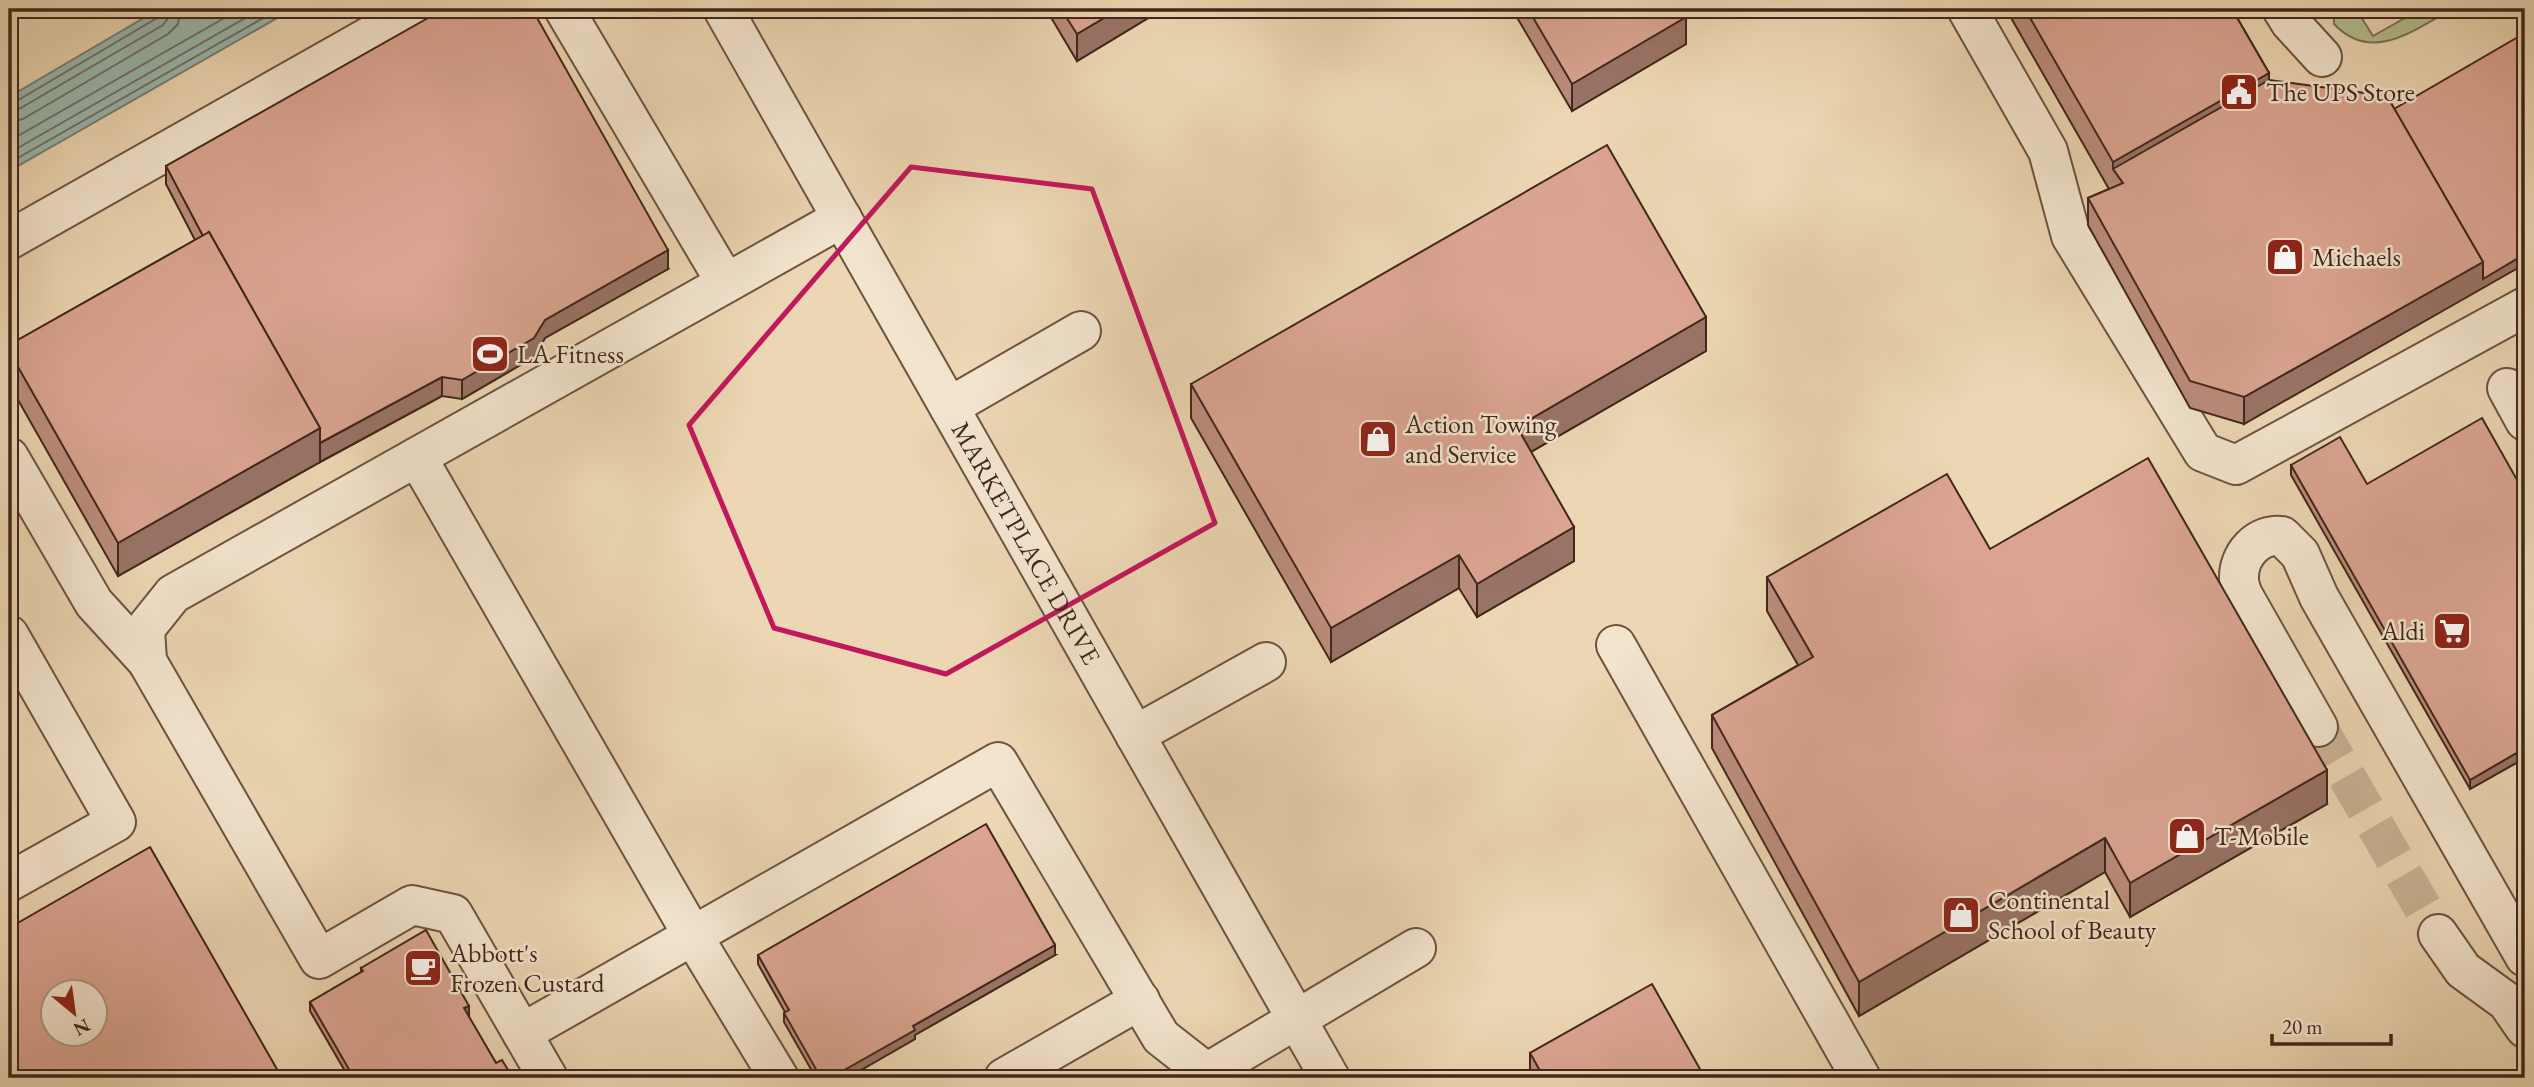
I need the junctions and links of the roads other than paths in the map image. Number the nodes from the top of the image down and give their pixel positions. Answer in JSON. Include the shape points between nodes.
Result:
{"nodes":[{"id":1,"x":418,"y":9,"type":"edge"},
{"id":2,"x":564,"y":9,"type":"edge"},
{"id":3,"x":723,"y":9,"type":"edge"},
{"id":4,"x":1967,"y":9,"type":"edge"},
{"id":5,"x":2283,"y":9,"type":"edge"},
{"id":6,"x":2322,"y":57,"type":"dead end"},
{"id":7,"x":842,"y":218,"type":"junction"},
{"id":8,"x":9,"y":240,"type":"edge"},
{"id":9,"x":726,"y":283,"type":"junction"},
{"id":10,"x":2525,"y":307,"type":"edge"},
{"id":11,"x":1081,"y":331,"type":"dead end"},
{"id":12,"x":2507,"y":388,"type":"dead end"},
{"id":13,"x":949,"y":407,"type":"junction"},
{"id":14,"x":2525,"y":421,"type":"edge"},
{"id":15,"x":9,"y":457,"type":"edge"},
{"id":16,"x":416,"y":457,"type":"junction"},
{"id":17,"x":9,"y":635,"type":"edge"},
{"id":18,"x":1616,"y":645,"type":"dead end"},
{"id":19,"x":147,"y":660,"type":"junction"},
{"id":20,"x":1266,"y":662,"type":"dead end"},
{"id":21,"x":2318,"y":727,"type":"tunnel mouth"},
{"id":22,"x":1135,"y":735,"type":"junction"},
{"id":23,"x":9,"y":882,"type":"edge"},
{"id":24,"x":2438,"y":934,"type":"tunnel mouth"},
{"id":25,"x":693,"y":936,"type":"junction"},
{"id":26,"x":1416,"y":948,"type":"dead end"},
{"id":27,"x":2525,"y":957,"type":"edge"},
{"id":28,"x":1140,"y":1000,"type":"junction"},
{"id":29,"x":1296,"y":1019,"type":"junction"},
{"id":30,"x":2525,"y":1028,"type":"edge"},
{"id":31,"x":522,"y":1033,"type":"junction"},
{"id":32,"x":1203,"y":1076,"type":"edge"},
{"id":33,"x":548,"y":1078,"type":"edge"},
{"id":34,"x":779,"y":1078,"type":"edge"},
{"id":35,"x":1004,"y":1078,"type":"edge"},
{"id":36,"x":1330,"y":1078,"type":"edge"},
{"id":37,"x":1861,"y":1078,"type":"edge"}],
"edges":[{"from":1,"to":8,"type":"street"},
{"from":2,"to":9,"type":"street"},
{"from":3,"to":7,"type":"street","name":"MARKETPLACE DRIVE"},
{"from":4,"to":10,"type":"street","via":[[2048,151],[2071,236],[2203,452],[2236,465]]},
{"from":5,"to":6,"type":"street"},
{"from":7,"to":9,"type":"street"},
{"from":7,"to":13,"type":"street","name":"MARKETPLACE DRIVE"},
{"from":9,"to":16,"type":"street"},
{"from":11,"to":13,"type":"street"},
{"from":12,"to":14,"type":"street"},
{"from":13,"to":22,"type":"street","name":"MARKETPLACE DRIVE"},
{"from":15,"to":19,"type":"street","via":[[94,603]]},
{"from":16,"to":19,"type":"street","via":[[173,594],[145,629]]},
{"from":16,"to":25,"type":"street"},
{"from":17,"to":23,"type":"street","via":[[116,822]]},
{"from":18,"to":37,"type":"street"},
{"from":19,"to":31,"type":"street","via":[[319,959],[412,905],[453,915]]},
{"from":20,"to":22,"type":"street"},
{"from":21,"to":27,"type":"street","via":[[2243,595],[2239,578],[2242,560],[2253,544],[2266,537],[2282,536],[2300,554],[2319,597]]},
{"from":22,"to":29,"type":"street","name":"MARKETPLACE DRIVE"},
{"from":24,"to":30,"type":"street","via":[[2463,970],[2507,1002]]},
{"from":25,"to":28,"type":"street","via":[[998,762]]},
{"from":25,"to":31,"type":"street"},
{"from":25,"to":34,"type":"street"},
{"from":26,"to":29,"type":"street"},
{"from":28,"to":32,"type":"street","via":[[1161,1037]]},
{"from":28,"to":35,"type":"street"},
{"from":29,"to":32,"type":"street"},
{"from":29,"to":36,"type":"street","name":"MARKETPLACE DRIVE"},
{"from":31,"to":33,"type":"street"}]}
